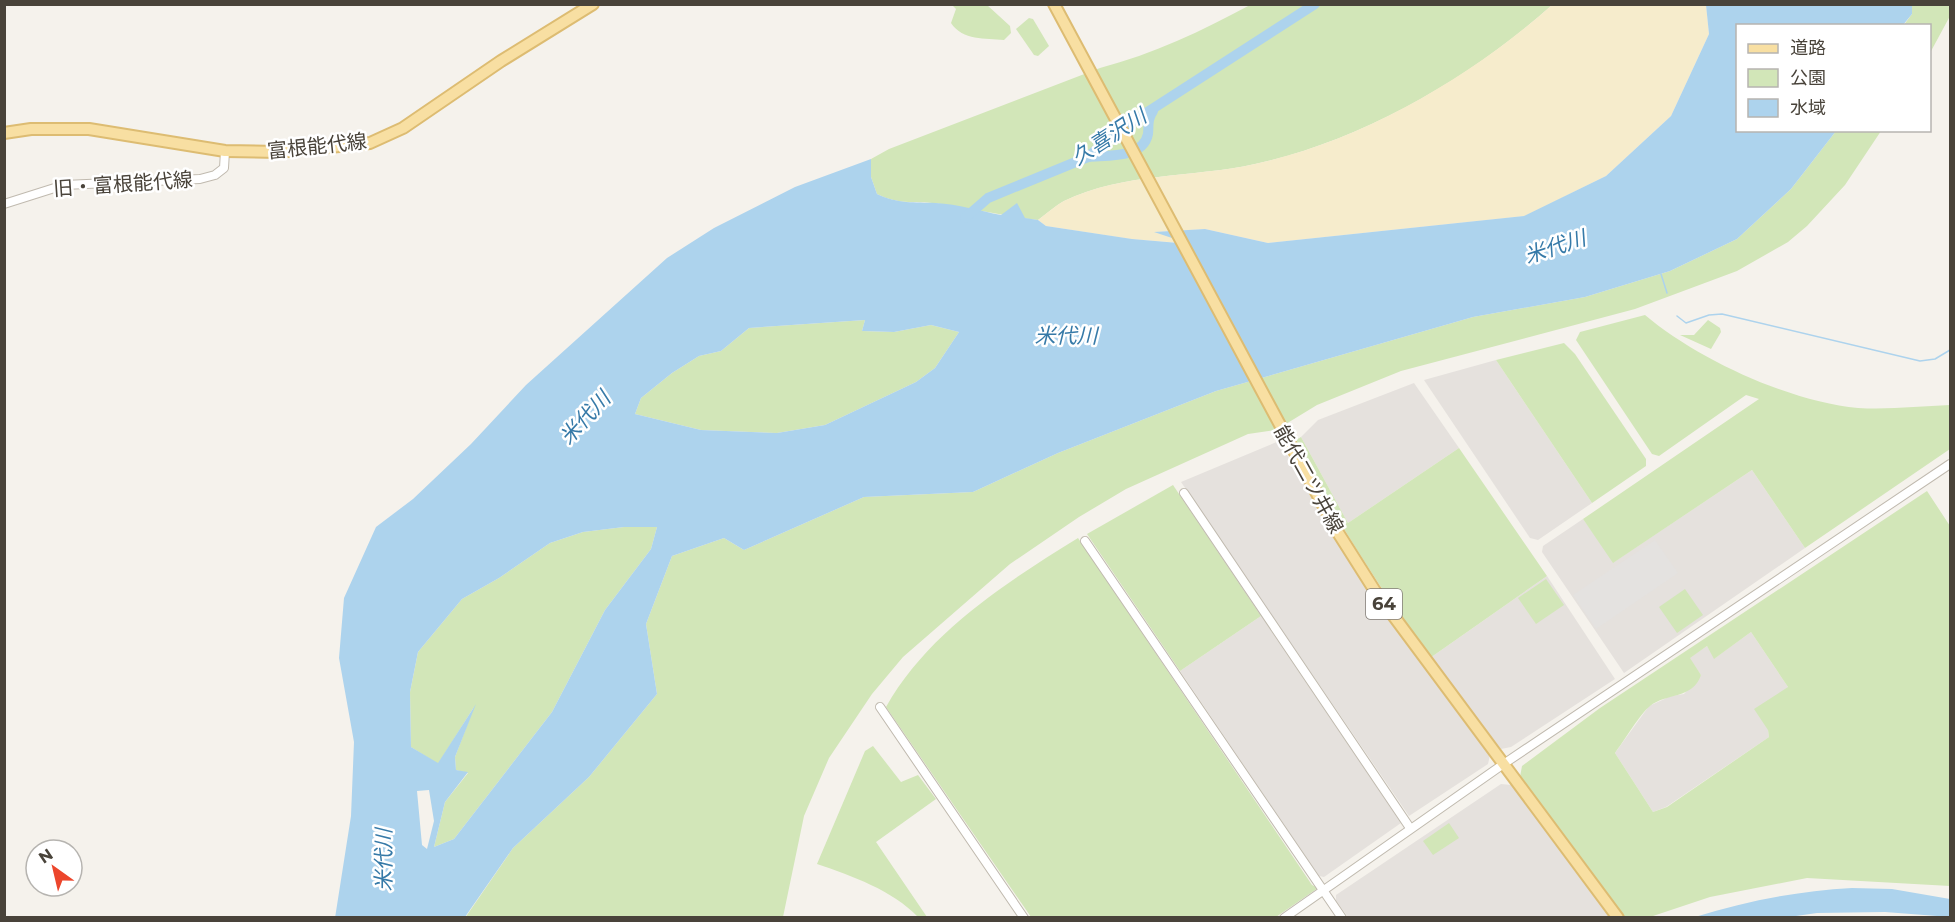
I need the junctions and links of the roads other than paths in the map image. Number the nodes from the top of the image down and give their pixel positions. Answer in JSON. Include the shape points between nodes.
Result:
{"nodes":[{"id":1,"x":593,"y":4,"type":"edge"},
{"id":2,"x":1054,"y":4,"type":"edge"},
{"id":3,"x":4,"y":133,"type":"edge"},
{"id":4,"x":225,"y":151,"type":"junction"},
{"id":5,"x":4,"y":204,"type":"edge"},
{"id":6,"x":1950,"y":464,"type":"edge"},
{"id":7,"x":1184,"y":493,"type":"dead end"},
{"id":8,"x":1085,"y":541,"type":"dead end"},
{"id":9,"x":880,"y":707,"type":"dead end"},
{"id":10,"x":1505,"y":763,"type":"junction"},
{"id":11,"x":1410,"y":828,"type":"junction"},
{"id":12,"x":1323,"y":891,"type":"junction"},
{"id":13,"x":1024,"y":918,"type":"edge"},
{"id":14,"x":1284,"y":918,"type":"edge"},
{"id":15,"x":1342,"y":918,"type":"edge"},
{"id":16,"x":1618,"y":918,"type":"edge"}],
"edges":[{"from":1,"to":4,"type":"main road","name":"富根能代線","via":[[388,136],[317,149]]},
{"from":2,"to":10,"type":"main road","name":"能代二ツ井線","number":"64","via":[[1327,513],[1375,591]]},
{"from":3,"to":4,"type":"main road","name":"富根能代線","via":[[89,129]]},
{"from":4,"to":5,"type":"street","name":"旧・富根能代線","via":[[224,168],[200,179],[64,185]]},
{"from":6,"to":10,"type":"street"},
{"from":7,"to":11,"type":"street"},
{"from":8,"to":12,"type":"street"},
{"from":9,"to":13,"type":"street"},
{"from":10,"to":11,"type":"street"},
{"from":10,"to":16,"type":"main road","name":"能代二ツ井線","number":"64"},
{"from":11,"to":12,"type":"street"},
{"from":12,"to":14,"type":"street"},
{"from":12,"to":15,"type":"street"}]}
